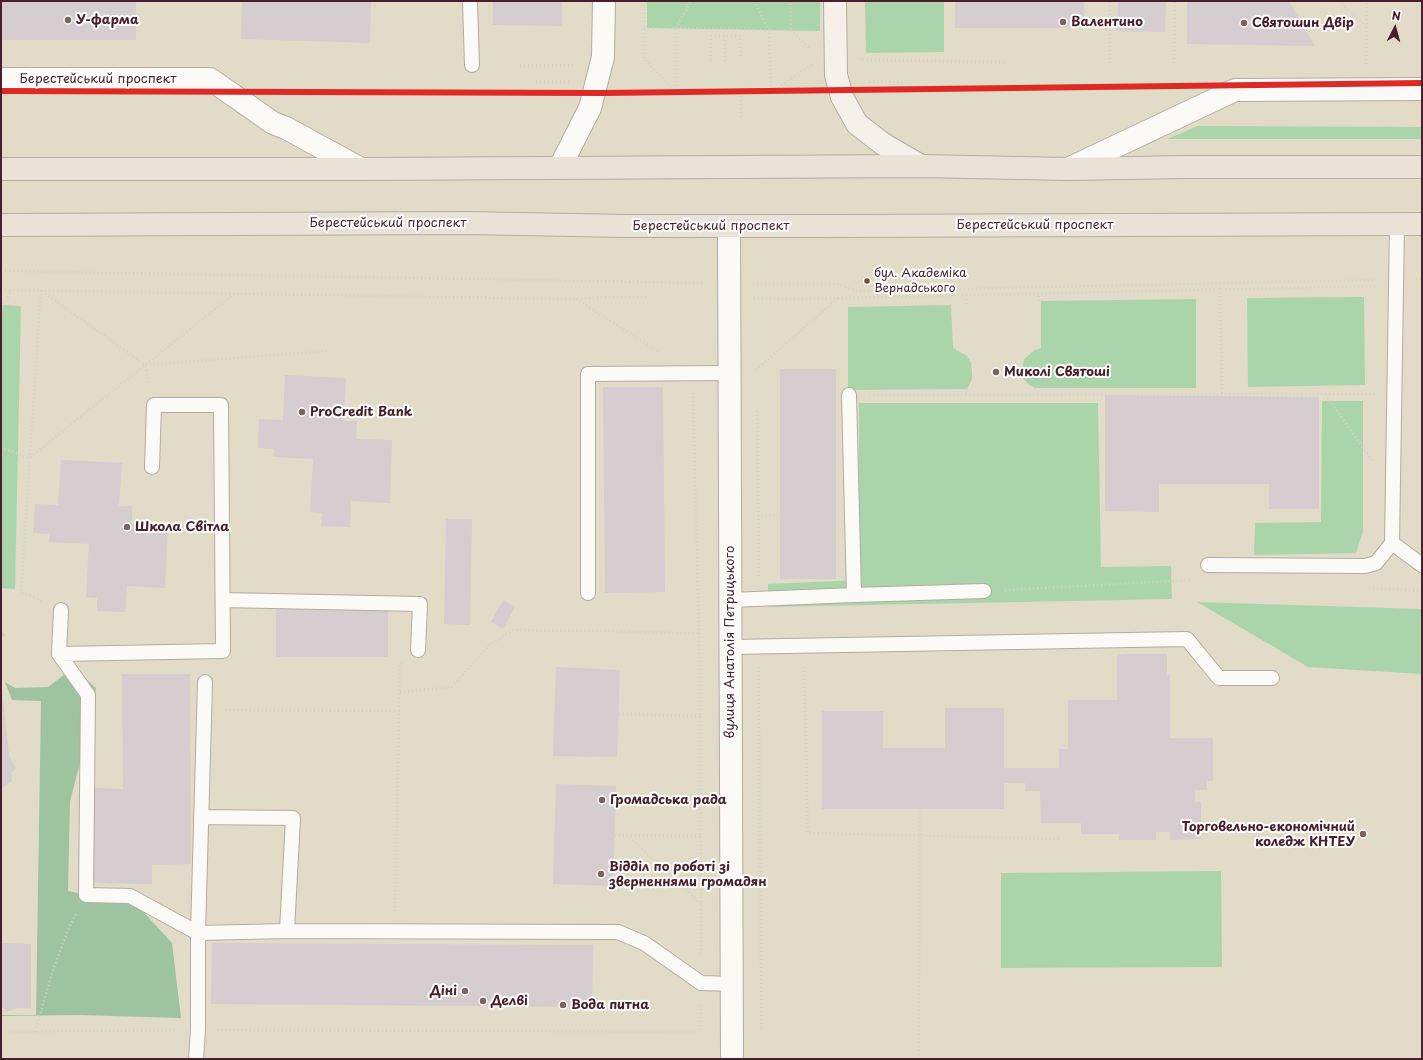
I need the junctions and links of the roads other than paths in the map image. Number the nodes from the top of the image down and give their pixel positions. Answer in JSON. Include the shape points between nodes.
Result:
{"nodes":[{"id":1,"x":470,"y":1,"type":"edge"},
{"id":2,"x":604,"y":1,"type":"edge"},
{"id":3,"x":835,"y":1,"type":"edge"},
{"id":4,"x":472,"y":65,"type":"dead end"},
{"id":5,"x":1,"y":79,"type":"edge"},
{"id":6,"x":1422,"y":89,"type":"edge"},
{"id":7,"x":921,"y":166,"type":"junction"},
{"id":8,"x":560,"y":167,"type":"junction"},
{"id":9,"x":1422,"y":167,"type":"edge"},
{"id":10,"x":1,"y":168,"type":"edge"},
{"id":11,"x":361,"y":168,"type":"junction"},
{"id":12,"x":1068,"y":169,"type":"junction"},
{"id":13,"x":1397,"y":224,"type":"junction"},
{"id":14,"x":1422,"y":224,"type":"edge"},
{"id":15,"x":1,"y":225,"type":"edge"},
{"id":16,"x":729,"y":226,"type":"junction"},
{"id":17,"x":729,"y":373,"type":"junction"},
{"id":18,"x":849,"y":395,"type":"road end"},
{"id":19,"x":152,"y":467,"type":"dead end"},
{"id":20,"x":1392,"y":543,"type":"junction"},
{"id":21,"x":1208,"y":565,"type":"dead end"},
{"id":22,"x":1422,"y":566,"type":"edge"},
{"id":23,"x":984,"y":591,"type":"dead end"},
{"id":24,"x":588,"y":593,"type":"dead end"},
{"id":25,"x":854,"y":595,"type":"junction"},
{"id":26,"x":223,"y":600,"type":"junction"},
{"id":27,"x":730,"y":600,"type":"junction"},
{"id":28,"x":61,"y":610,"type":"road end"},
{"id":29,"x":730,"y":648,"type":"junction"},
{"id":30,"x":418,"y":650,"type":"road end"},
{"id":31,"x":59,"y":654,"type":"junction"},
{"id":32,"x":1272,"y":678,"type":"dead end"},
{"id":33,"x":205,"y":682,"type":"dead end"},
{"id":34,"x":201,"y":816,"type":"junction"},
{"id":35,"x":287,"y":932,"type":"junction"},
{"id":36,"x":198,"y":933,"type":"junction"},
{"id":37,"x":733,"y":984,"type":"junction"},
{"id":38,"x":196,"y":1059,"type":"edge"},
{"id":39,"x":732,"y":1059,"type":"edge"}],
"edges":[{"from":1,"to":4,"type":"lane"},
{"from":2,"to":8,"type":"street","via":[[603,58],[592,101]]},
{"from":3,"to":7,"type":"main road","via":[[836,75],[842,97],[857,124],[883,144]]},
{"from":5,"to":11,"type":"street","name":"Берестейський проспект","via":[[210,79],[273,123]]},
{"from":6,"to":12,"type":"street","name":"Берестейський проспект","via":[[1235,90]]},
{"from":7,"to":8,"type":"main road","name":"Берестейський проспект"},
{"from":7,"to":12,"type":"main road","name":"Берестейський проспект"},
{"from":8,"to":11,"type":"main road","name":"Берестейський проспект"},
{"from":9,"to":12,"type":"main road","name":"Берестейський проспект"},
{"from":10,"to":11,"type":"main road","name":"Берестейський проспект"},
{"from":13,"to":14,"type":"main road","name":"Берестейський проспект"},
{"from":13,"to":16,"type":"main road","name":"Берестейський проспект"},
{"from":13,"to":20,"type":"lane"},
{"from":15,"to":16,"type":"main road","name":"Берестейський проспект","via":[[466,223]]},
{"from":16,"to":17,"type":"street","name":"вулиця Анатолія Петрицького"},
{"from":17,"to":24,"type":"lane","via":[[588,374]]},
{"from":17,"to":27,"type":"street","name":"вулиця Анатолія Петрицького"},
{"from":18,"to":25,"type":"lane"},
{"from":19,"to":26,"type":"lane","via":[[154,406],[220,405]]},
{"from":20,"to":21,"type":"lane","via":[[1376,564],[1366,566]]},
{"from":20,"to":22,"type":"lane"},
{"from":23,"to":25,"type":"lane"},
{"from":25,"to":27,"type":"lane"},
{"from":26,"to":30,"type":"lane","via":[[420,604]]},
{"from":26,"to":31,"type":"lane","via":[[223,651]]},
{"from":27,"to":29,"type":"street","name":"вулиця Анатолія Петрицького"},
{"from":28,"to":31,"type":"lane"},
{"from":29,"to":32,"type":"lane","via":[[1187,639],[1220,678]]},
{"from":29,"to":37,"type":"street","name":"вулиця Анатолія Петрицького"},
{"from":31,"to":36,"type":"lane","via":[[88,696],[86,895],[130,896]]},
{"from":33,"to":34,"type":"lane"},
{"from":34,"to":35,"type":"lane","via":[[293,818]]},
{"from":34,"to":36,"type":"lane"},
{"from":35,"to":36,"type":"lane"},
{"from":35,"to":37,"type":"lane","via":[[618,932],[644,943],[701,983]]},
{"from":36,"to":38,"type":"lane"},
{"from":37,"to":39,"type":"street","name":"вулиця Анатолія Петрицького"}]}
